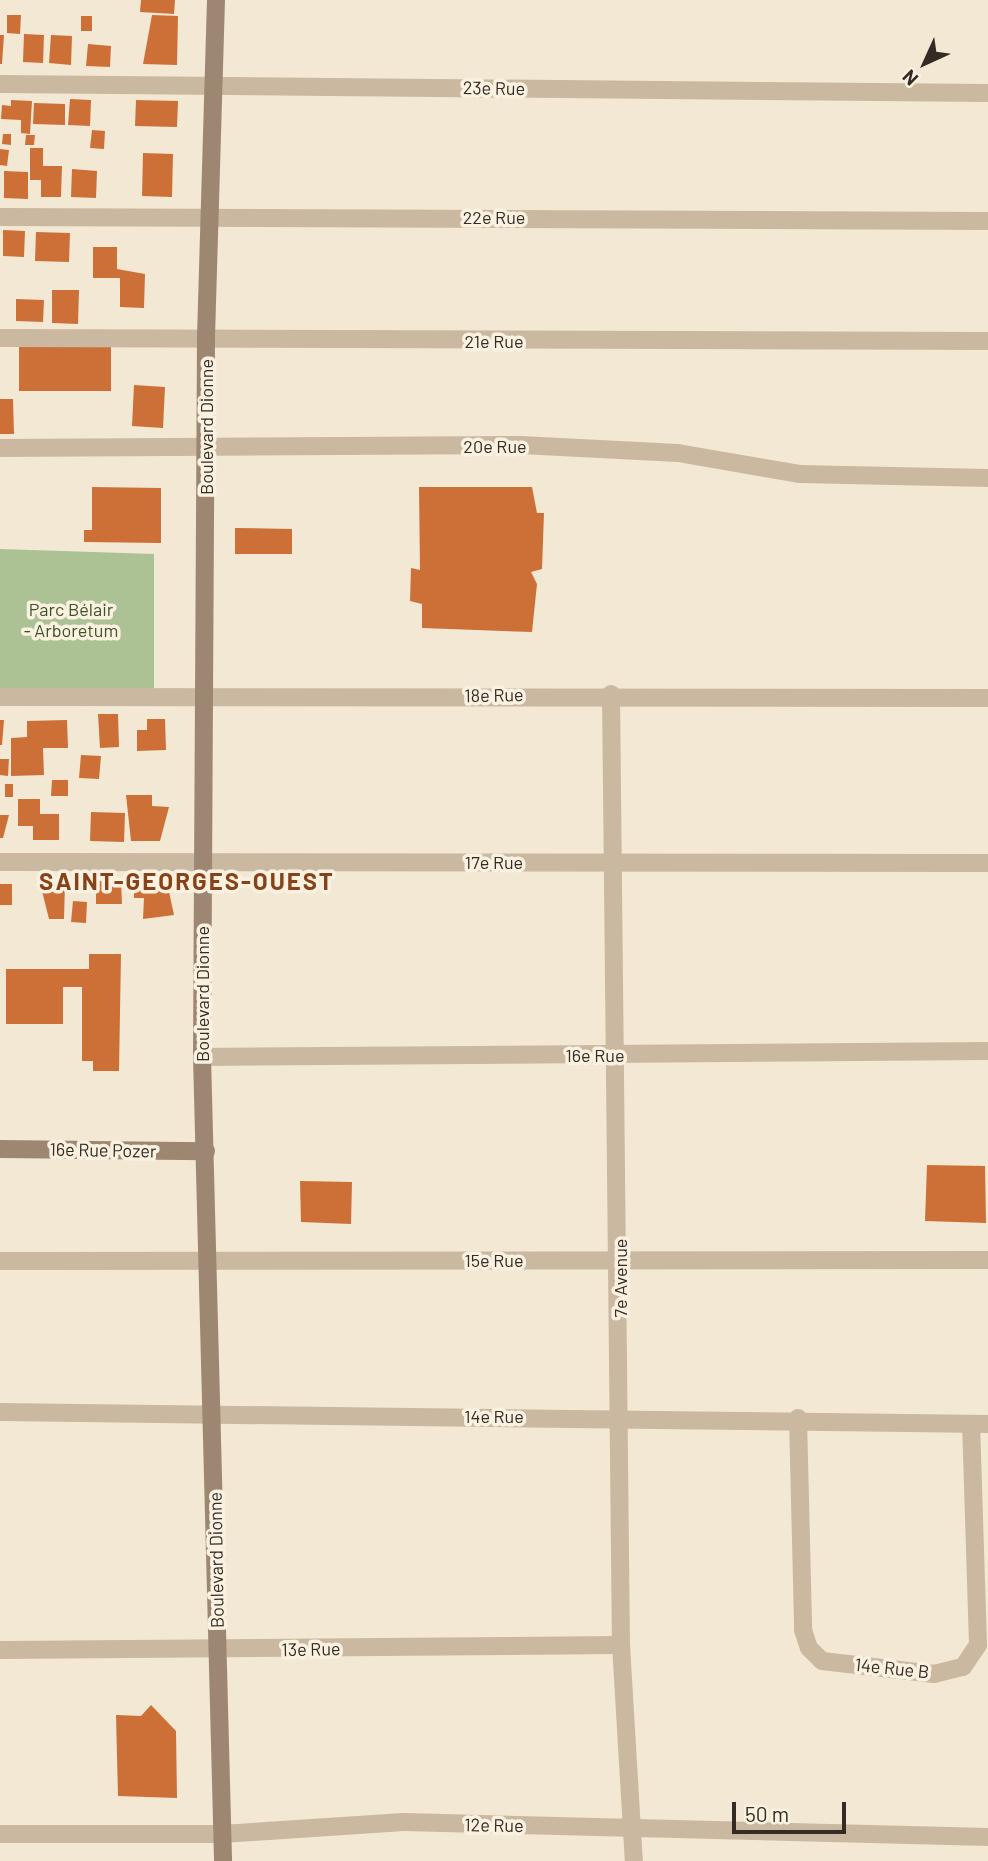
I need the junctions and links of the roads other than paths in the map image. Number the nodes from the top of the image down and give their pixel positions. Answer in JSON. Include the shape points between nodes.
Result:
{"nodes":[{"id":1,"x":216,"y":0,"type":"edge"},
{"id":2,"x":0,"y":84,"type":"edge"},
{"id":3,"x":215,"y":86,"type":"junction"},
{"id":4,"x":988,"y":93,"type":"edge"},
{"id":5,"x":211,"y":215,"type":"junction"},
{"id":6,"x":0,"y":217,"type":"edge"},
{"id":7,"x":988,"y":221,"type":"edge"},
{"id":8,"x":0,"y":338,"type":"edge"},
{"id":9,"x":206,"y":340,"type":"junction"},
{"id":10,"x":988,"y":341,"type":"edge"},
{"id":11,"x":0,"y":448,"type":"edge"},
{"id":12,"x":207,"y":450,"type":"junction"},
{"id":13,"x":988,"y":478,"type":"edge"},
{"id":14,"x":611,"y":694,"type":"junction"},
{"id":15,"x":0,"y":697,"type":"edge"},
{"id":16,"x":202,"y":698,"type":"junction"},
{"id":17,"x":988,"y":698,"type":"edge"},
{"id":18,"x":0,"y":862,"type":"edge"},
{"id":19,"x":202,"y":862,"type":"junction"},
{"id":20,"x":613,"y":862,"type":"junction"},
{"id":21,"x":988,"y":863,"type":"edge"},
{"id":22,"x":988,"y":1051,"type":"edge"},
{"id":23,"x":619,"y":1055,"type":"junction"},
{"id":24,"x":202,"y":1057,"type":"junction"},
{"id":25,"x":0,"y":1149,"type":"edge"},
{"id":26,"x":205,"y":1151,"type":"junction"},
{"id":27,"x":620,"y":1259,"type":"junction"},
{"id":28,"x":988,"y":1260,"type":"edge"},
{"id":29,"x":0,"y":1261,"type":"edge"},
{"id":30,"x":211,"y":1262,"type":"junction"},
{"id":31,"x":0,"y":1412,"type":"edge"},
{"id":32,"x":213,"y":1414,"type":"junction"},
{"id":33,"x":621,"y":1417,"type":"junction"},
{"id":34,"x":798,"y":1418,"type":"junction"},
{"id":35,"x":980,"y":1424,"type":"edge"},
{"id":36,"x":621,"y":1645,"type":"junction"},
{"id":37,"x":0,"y":1650,"type":"edge"},
{"id":38,"x":219,"y":1651,"type":"junction"},
{"id":39,"x":633,"y":1825,"type":"junction"},
{"id":40,"x":0,"y":1834,"type":"edge"},
{"id":41,"x":222,"y":1834,"type":"junction"},
{"id":42,"x":988,"y":1837,"type":"edge"},
{"id":43,"x":223,"y":1861,"type":"edge"},
{"id":44,"x":634,"y":1861,"type":"edge"}],
"edges":[{"from":1,"to":3,"type":"main road","name":"Boulevard Dionne"},
{"from":2,"to":3,"type":"street","name":"23e Rue"},
{"from":3,"to":4,"type":"street","name":"23e Rue"},
{"from":3,"to":5,"type":"main road","name":"Boulevard Dionne"},
{"from":5,"to":6,"type":"street","name":"22e Rue"},
{"from":5,"to":7,"type":"street","name":"22e Rue"},
{"from":5,"to":9,"type":"main road","name":"Boulevard Dionne"},
{"from":8,"to":9,"type":"street","name":"21e Rue"},
{"from":9,"to":10,"type":"street","name":"21e Rue"},
{"from":9,"to":12,"type":"main road","name":"Boulevard Dionne"},
{"from":11,"to":12,"type":"street","name":"20e Rue"},
{"from":12,"to":13,"type":"street","name":"20e Rue","via":[[521,445],[678,453],[799,474]]},
{"from":12,"to":16,"type":"main road","name":"Boulevard Dionne"},
{"from":14,"to":16,"type":"street","name":"18e Rue"},
{"from":14,"to":17,"type":"street","name":"18e Rue"},
{"from":14,"to":20,"type":"street","name":"7e Avenue"},
{"from":15,"to":16,"type":"street","name":"18e Rue"},
{"from":16,"to":19,"type":"main road","name":"Boulevard Dionne"},
{"from":18,"to":19,"type":"street","name":"17e Rue"},
{"from":19,"to":20,"type":"street","name":"17e Rue"},
{"from":19,"to":24,"type":"main road","name":"Boulevard Dionne"},
{"from":20,"to":21,"type":"street","name":"17e Rue"},
{"from":20,"to":23,"type":"street","name":"7e Avenue"},
{"from":22,"to":23,"type":"street","name":"16e Rue"},
{"from":23,"to":24,"type":"street","name":"16e Rue"},
{"from":23,"to":27,"type":"street","name":"7e Avenue"},
{"from":24,"to":26,"type":"main road","name":"Boulevard Dionne"},
{"from":25,"to":26,"type":"main road","name":"16e Rue Pozer"},
{"from":26,"to":30,"type":"main road","name":"Boulevard Dionne"},
{"from":27,"to":28,"type":"street","name":"15e Rue"},
{"from":27,"to":30,"type":"street","name":"15e Rue"},
{"from":27,"to":33,"type":"street","name":"7e Avenue"},
{"from":29,"to":30,"type":"street","name":"15e Rue"},
{"from":30,"to":32,"type":"main road","name":"Boulevard Dionne"},
{"from":31,"to":32,"type":"street","name":"14e Rue"},
{"from":32,"to":33,"type":"street","name":"14e Rue"},
{"from":32,"to":38,"type":"main road","name":"Boulevard Dionne"},
{"from":33,"to":34,"type":"street","name":"14e Rue"},
{"from":33,"to":36,"type":"street","name":"7e Avenue"},
{"from":34,"to":35,"type":"street","name":"14e Rue"},
{"from":34,"to":35,"type":"street","name":"14e Rue B","via":[[803,1630],[809,1648],[822,1661],[934,1674],[963,1667],[978,1645]]},
{"from":36,"to":38,"type":"street","name":"13e Rue"},
{"from":36,"to":39,"type":"street","name":"7e Avenue"},
{"from":37,"to":38,"type":"street","name":"13e Rue"},
{"from":38,"to":41,"type":"main road","name":"Boulevard Dionne"},
{"from":39,"to":41,"type":"street","name":"12e Rue","via":[[404,1822]]},
{"from":39,"to":42,"type":"street","name":"12e Rue"},
{"from":39,"to":44,"type":"street","name":"7e Avenue"},
{"from":40,"to":41,"type":"street","name":"12e Rue"},
{"from":41,"to":43,"type":"main road","name":"Boulevard Dionne"}]}
